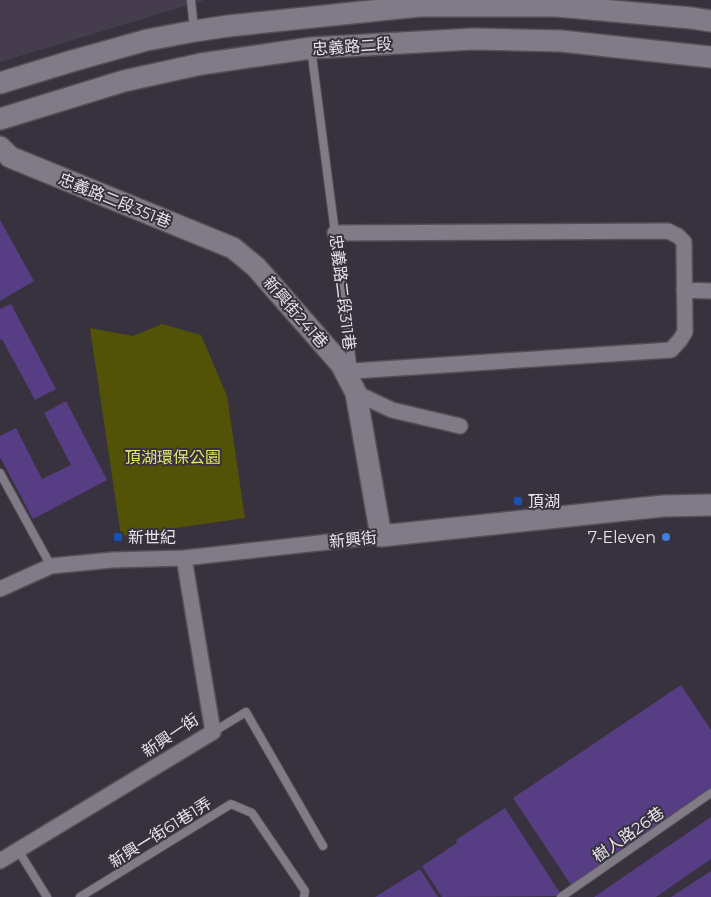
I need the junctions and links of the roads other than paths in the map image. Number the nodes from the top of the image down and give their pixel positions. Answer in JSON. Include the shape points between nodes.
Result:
{"nodes":[{"id":1,"x":191,"y":0,"type":"edge"},
{"id":2,"x":557,"y":3,"type":"edge"},
{"id":3,"x":711,"y":21,"type":"edge"},
{"id":4,"x":195,"y":31,"type":"junction"},
{"id":5,"x":311,"y":48,"type":"junction"},
{"id":6,"x":711,"y":57,"type":"edge"},
{"id":7,"x":0,"y":83,"type":"edge"},
{"id":8,"x":0,"y":119,"type":"edge"},
{"id":9,"x":0,"y":148,"type":"edge"},
{"id":10,"x":336,"y":233,"type":"junction"},
{"id":11,"x":233,"y":248,"type":"joint"},
{"id":12,"x":684,"y":290,"type":"junction"},
{"id":13,"x":711,"y":291,"type":"edge"},
{"id":14,"x":353,"y":371,"type":"junction"},
{"id":15,"x":356,"y":393,"type":"junction"},
{"id":16,"x":460,"y":426,"type":"dead end"},
{"id":17,"x":0,"y":473,"type":"edge"},
{"id":18,"x":711,"y":504,"type":"edge"},
{"id":19,"x":381,"y":536,"type":"junction"},
{"id":20,"x":184,"y":558,"type":"junction"},
{"id":21,"x":51,"y":566,"type":"junction"},
{"id":22,"x":0,"y":589,"type":"edge"},
{"id":23,"x":213,"y":732,"type":"junction"},
{"id":24,"x":711,"y":793,"type":"edge"},
{"id":25,"x":323,"y":846,"type":"dead end"},
{"id":26,"x":18,"y":850,"type":"junction"},
{"id":27,"x":0,"y":861,"type":"edge"},
{"id":28,"x":305,"y":894,"type":"edge"},
{"id":29,"x":47,"y":897,"type":"edge"},
{"id":30,"x":80,"y":897,"type":"edge"},
{"id":31,"x":561,"y":897,"type":"edge"}],
"edges":[{"from":1,"to":4,"type":"lane"},
{"from":2,"to":3,"type":"main road","name":"忠義路二段"},
{"from":2,"to":4,"type":"main road","name":"忠義路二段","via":[[418,6]]},
{"from":4,"to":7,"type":"main road","name":"忠義路二段","via":[[146,40]]},
{"from":5,"to":6,"type":"main road","name":"忠義路二段","via":[[473,39],[560,41]]},
{"from":5,"to":8,"type":"main road","name":"忠義路二段","via":[[201,64],[124,81]]},
{"from":5,"to":10,"type":"lane","name":"忠義路二段311巷"},
{"from":9,"to":11,"type":"main road","name":"忠義路二段351巷","via":[[10,157]]},
{"from":10,"to":12,"type":"street","via":[[668,231],[684,242]]},
{"from":10,"to":14,"type":"lane","name":"忠義路二段311巷"},
{"from":11,"to":15,"type":"main road","name":"新興街241巷","via":[[256,267],[341,364]]},
{"from":12,"to":13,"type":"street"},
{"from":12,"to":14,"type":"street","via":[[685,332],[671,350]]},
{"from":14,"to":15,"type":"lane","name":"忠義路二段311巷"},
{"from":15,"to":16,"type":"street","via":[[392,410]]},
{"from":15,"to":19,"type":"main road","name":"忠義路二段311巷"},
{"from":17,"to":21,"type":"lane"},
{"from":18,"to":19,"type":"main road","name":"新興街","via":[[663,506]]},
{"from":19,"to":20,"type":"street","name":"新興街"},
{"from":20,"to":21,"type":"street","name":"新興街"},
{"from":20,"to":23,"type":"street","name":"新興一街"},
{"from":21,"to":22,"type":"street","name":"新興街"},
{"from":23,"to":25,"type":"lane","via":[[246,712]]},
{"from":23,"to":26,"type":"street","name":"新興一街"},
{"from":24,"to":31,"type":"lane","name":"樹人路26巷"},
{"from":26,"to":27,"type":"street","name":"新興一街"},
{"from":26,"to":29,"type":"lane"},
{"from":28,"to":30,"type":"lane","name":"新興一街61巷1弄","via":[[252,813],[231,804]]}]}
